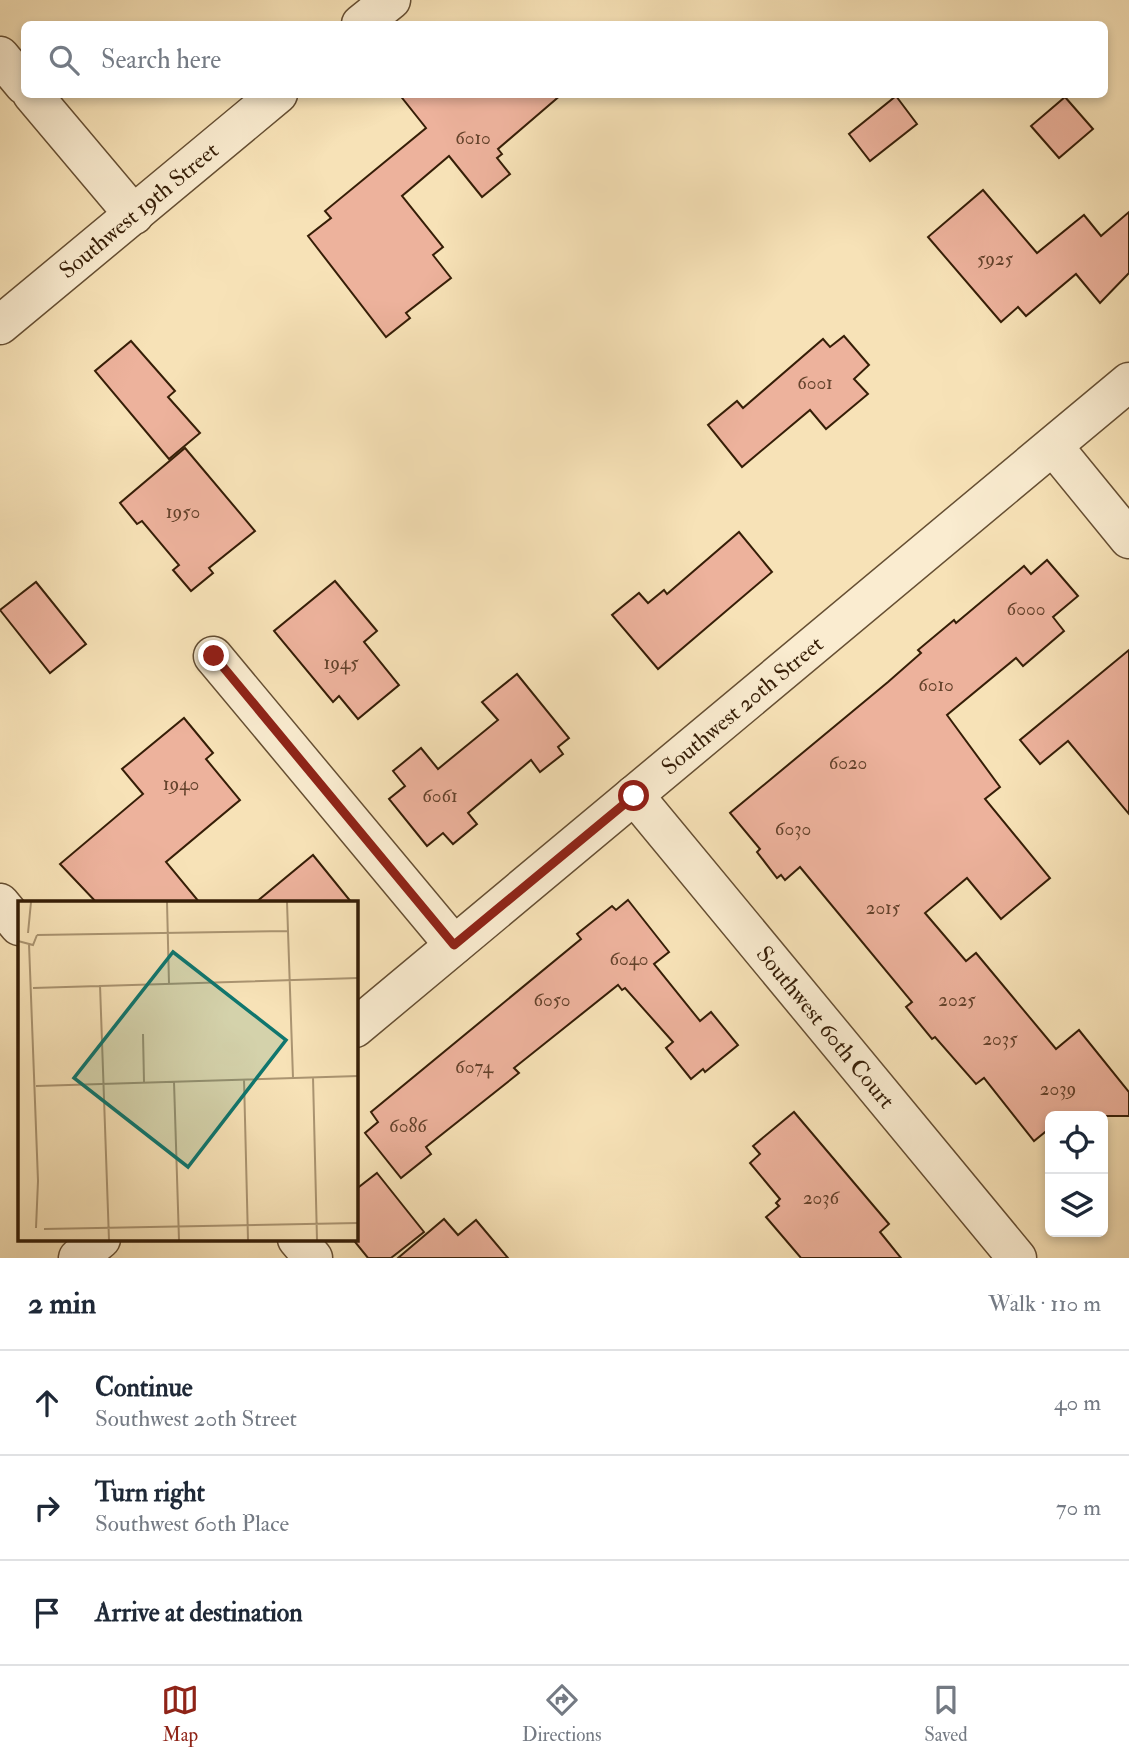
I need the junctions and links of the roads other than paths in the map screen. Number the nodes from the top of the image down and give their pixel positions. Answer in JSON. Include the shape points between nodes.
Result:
{"nodes":[{"id":1,"x":391,"y":0,"type":"edge"},
{"id":2,"x":365,"y":21,"type":"edge"},
{"id":3,"x":0,"y":56,"type":"edge"},
{"id":4,"x":21,"y":81,"type":"edge"},
{"id":5,"x":36,"y":98,"type":"edge"},
{"id":6,"x":273,"y":98,"type":"edge"},
{"id":7,"x":134,"y":215,"type":"junction"},
{"id":8,"x":0,"y":325,"type":"edge"},
{"id":9,"x":1129,"y":382,"type":"edge"},
{"id":10,"x":1053,"y":446,"type":"junction"},
{"id":11,"x":1129,"y":539,"type":"edge"},
{"id":12,"x":214,"y":656,"type":"dead end"},
{"id":13,"x":634,"y":796,"type":"junction"},
{"id":14,"x":0,"y":903,"type":"edge"},
{"id":15,"x":18,"y":925,"type":"edge"},
{"id":16,"x":454,"y":945,"type":"junction"},
{"id":17,"x":357,"y":1025,"type":"edge"},
{"id":18,"x":100,"y":1240,"type":"edge"},
{"id":19,"x":298,"y":1240,"type":"edge"},
{"id":20,"x":78,"y":1258,"type":"edge"},
{"id":21,"x":313,"y":1258,"type":"edge"},
{"id":22,"x":1017,"y":1258,"type":"edge"}],
"edges":[{"from":1,"to":2,"type":"street"},
{"from":3,"to":4,"type":"street"},
{"from":5,"to":7,"type":"street"},
{"from":6,"to":7,"type":"street","name":"Southwest 19th Street"},
{"from":7,"to":8,"type":"street","name":"Southwest 19th Street"},
{"from":9,"to":10,"type":"street","name":"Southwest 20th Street"},
{"from":10,"to":11,"type":"street"},
{"from":10,"to":13,"type":"street","name":"Southwest 20th Street"},
{"from":12,"to":16,"type":"street"},
{"from":13,"to":16,"type":"street","name":"Southwest 20th Street"},
{"from":13,"to":22,"type":"street","name":"Southwest 60th Court"},
{"from":14,"to":15,"type":"street"},
{"from":16,"to":17,"type":"street","name":"Southwest 20th Street"},
{"from":18,"to":20,"type":"street"},
{"from":19,"to":21,"type":"street"}]}
